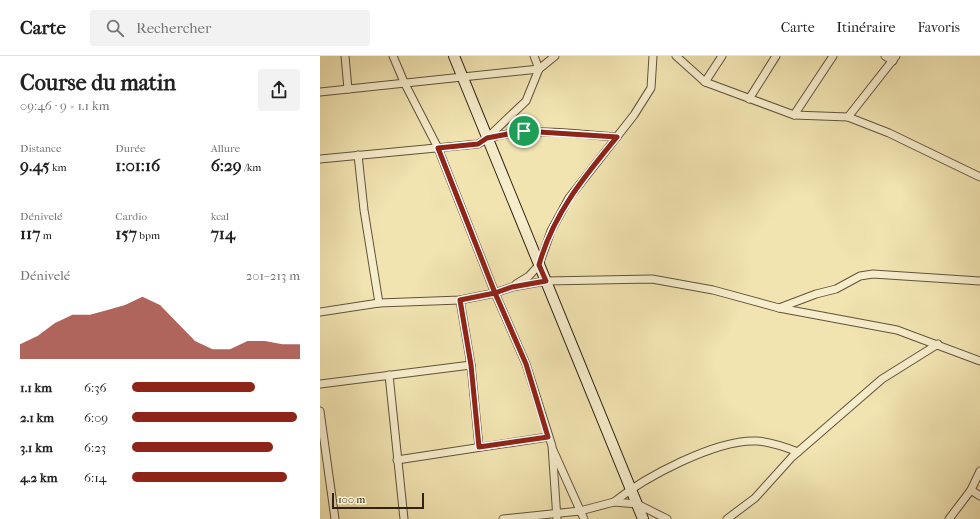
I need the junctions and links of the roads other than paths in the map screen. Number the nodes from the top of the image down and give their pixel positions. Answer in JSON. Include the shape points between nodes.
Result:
{"nodes":[{"id":1,"x":345,"y":56,"type":"edge"},
{"id":2,"x":394,"y":56,"type":"edge"},
{"id":3,"x":454,"y":56,"type":"edge"},
{"id":4,"x":534,"y":56,"type":"edge"},
{"id":5,"x":555,"y":56,"type":"edge"},
{"id":6,"x":653,"y":56,"type":"edge"},
{"id":7,"x":676,"y":56,"type":"edge"},
{"id":8,"x":722,"y":56,"type":"edge"},
{"id":9,"x":776,"y":56,"type":"edge"},
{"id":10,"x":833,"y":56,"type":"edge"},
{"id":11,"x":885,"y":56,"type":"edge"},
{"id":12,"x":895,"y":58,"type":"edge"},
{"id":13,"x":539,"y":69,"type":"junction"},
{"id":14,"x":463,"y":78,"type":"junction"},
{"id":15,"x":404,"y":82,"type":"junction"},
{"id":16,"x":705,"y":82,"type":"junction"},
{"id":17,"x":348,"y":89,"type":"junction"},
{"id":18,"x":320,"y":92,"type":"edge"},
{"id":19,"x":749,"y":99,"type":"junction"},
{"id":20,"x":794,"y":115,"type":"junction"},
{"id":21,"x":848,"y":117,"type":"junction"},
{"id":22,"x":617,"y":137,"type":"junction"},
{"id":23,"x":487,"y":138,"type":"junction"},
{"id":24,"x":438,"y":148,"type":"junction"},
{"id":25,"x":358,"y":154,"type":"junction"},
{"id":26,"x":320,"y":159,"type":"edge"},
{"id":27,"x":980,"y":177,"type":"edge"},
{"id":28,"x":539,"y":265,"type":"junction"},
{"id":29,"x":546,"y":281,"type":"junction"},
{"id":30,"x":980,"y":281,"type":"edge"},
{"id":31,"x":512,"y":287,"type":"junction"},
{"id":32,"x":495,"y":293,"type":"junction"},
{"id":33,"x":460,"y":300,"type":"junction"},
{"id":34,"x":379,"y":303,"type":"junction"},
{"id":35,"x":779,"y":308,"type":"junction"},
{"id":36,"x":320,"y":312,"type":"edge"},
{"id":37,"x":938,"y":344,"type":"junction"},
{"id":38,"x":980,"y":361,"type":"edge"},
{"id":39,"x":471,"y":365,"type":"junction"},
{"id":40,"x":389,"y":375,"type":"junction"},
{"id":41,"x":320,"y":384,"type":"edge"},
{"id":42,"x":320,"y":411,"type":"edge"},
{"id":43,"x":548,"y":437,"type":"junction"},
{"id":44,"x":552,"y":446,"type":"junction"},
{"id":45,"x":479,"y":447,"type":"junction"},
{"id":46,"x":798,"y":452,"type":"junction"},
{"id":47,"x":397,"y":460,"type":"junction"},
{"id":48,"x":324,"y":467,"type":"edge"},
{"id":49,"x":980,"y":471,"type":"edge"},
{"id":50,"x":632,"y":488,"type":"junction"},
{"id":51,"x":971,"y":490,"type":"junction"},
{"id":52,"x":980,"y":496,"type":"edge"},
{"id":53,"x":614,"y":502,"type":"junction"},
{"id":54,"x":637,"y":504,"type":"junction"},
{"id":55,"x":580,"y":511,"type":"junction"},
{"id":56,"x":556,"y":516,"type":"edge"},
{"id":57,"x":335,"y":519,"type":"edge"},
{"id":58,"x":404,"y":519,"type":"edge"},
{"id":59,"x":503,"y":519,"type":"edge"},
{"id":60,"x":584,"y":519,"type":"edge"},
{"id":61,"x":643,"y":519,"type":"edge"},
{"id":62,"x":667,"y":519,"type":"edge"},
{"id":63,"x":727,"y":519,"type":"edge"},
{"id":64,"x":949,"y":519,"type":"edge"}],
"edges":[{"from":1,"to":17,"type":"street"},
{"from":2,"to":15,"type":"street"},
{"from":3,"to":14,"type":"street"},
{"from":4,"to":13,"type":"street"},
{"from":5,"to":13,"type":"street"},
{"from":6,"to":22,"type":"street","via":[[651,88]]},
{"from":7,"to":16,"type":"street"},
{"from":8,"to":16,"type":"street"},
{"from":9,"to":19,"type":"street"},
{"from":10,"to":20,"type":"street"},
{"from":11,"to":12,"type":"street"},
{"from":12,"to":21,"type":"street"},
{"from":13,"to":14,"type":"street"},
{"from":13,"to":23,"type":"street","via":[[526,101]]},
{"from":14,"to":15,"type":"street"},
{"from":14,"to":23,"type":"street"},
{"from":15,"to":17,"type":"street"},
{"from":15,"to":24,"type":"street"},
{"from":16,"to":19,"type":"street"},
{"from":17,"to":18,"type":"street"},
{"from":19,"to":20,"type":"street"},
{"from":20,"to":21,"type":"street"},
{"from":21,"to":27,"type":"street","via":[[889,133]]},
{"from":22,"to":23,"type":"street","via":[[524,131]]},
{"from":22,"to":28,"type":"street","via":[[568,198],[551,231]]},
{"from":23,"to":24,"type":"street","via":[[478,144]]},
{"from":23,"to":28,"type":"street"},
{"from":24,"to":25,"type":"street"},
{"from":24,"to":32,"type":"street"},
{"from":25,"to":26,"type":"street"},
{"from":25,"to":34,"type":"street"},
{"from":28,"to":29,"type":"street"},
{"from":28,"to":31,"type":"street","via":[[529,276]]},
{"from":29,"to":31,"type":"street"},
{"from":29,"to":35,"type":"street","via":[[652,279],[713,290]]},
{"from":29,"to":50,"type":"street"},
{"from":30,"to":35,"type":"street","via":[[873,274],[860,276],[836,289]]},
{"from":31,"to":32,"type":"street"},
{"from":32,"to":33,"type":"street"},
{"from":32,"to":43,"type":"street","via":[[526,364]]},
{"from":33,"to":34,"type":"street"},
{"from":33,"to":39,"type":"street"},
{"from":34,"to":36,"type":"street"},
{"from":35,"to":37,"type":"street","via":[[897,330]]},
{"from":37,"to":38,"type":"street"},
{"from":37,"to":46,"type":"street","via":[[882,379]]},
{"from":39,"to":40,"type":"street"},
{"from":39,"to":45,"type":"street"},
{"from":40,"to":41,"type":"street"},
{"from":40,"to":47,"type":"street"},
{"from":42,"to":48,"type":"street"},
{"from":43,"to":44,"type":"street"},
{"from":43,"to":45,"type":"street"},
{"from":44,"to":55,"type":"street"},
{"from":44,"to":56,"type":"street"},
{"from":45,"to":47,"type":"street"},
{"from":46,"to":50,"type":"street","via":[[756,441],[730,445],[685,459]]},
{"from":46,"to":63,"type":"street","via":[[755,498]]},
{"from":47,"to":58,"type":"street"},
{"from":48,"to":57,"type":"street"},
{"from":49,"to":51,"type":"street"},
{"from":50,"to":53,"type":"street"},
{"from":50,"to":54,"type":"street"},
{"from":51,"to":52,"type":"street"},
{"from":51,"to":64,"type":"street"},
{"from":53,"to":54,"type":"street"},
{"from":53,"to":55,"type":"street"},
{"from":54,"to":61,"type":"street"},
{"from":54,"to":62,"type":"street"},
{"from":55,"to":56,"type":"street"},
{"from":55,"to":60,"type":"street"},
{"from":56,"to":59,"type":"street"}]}
